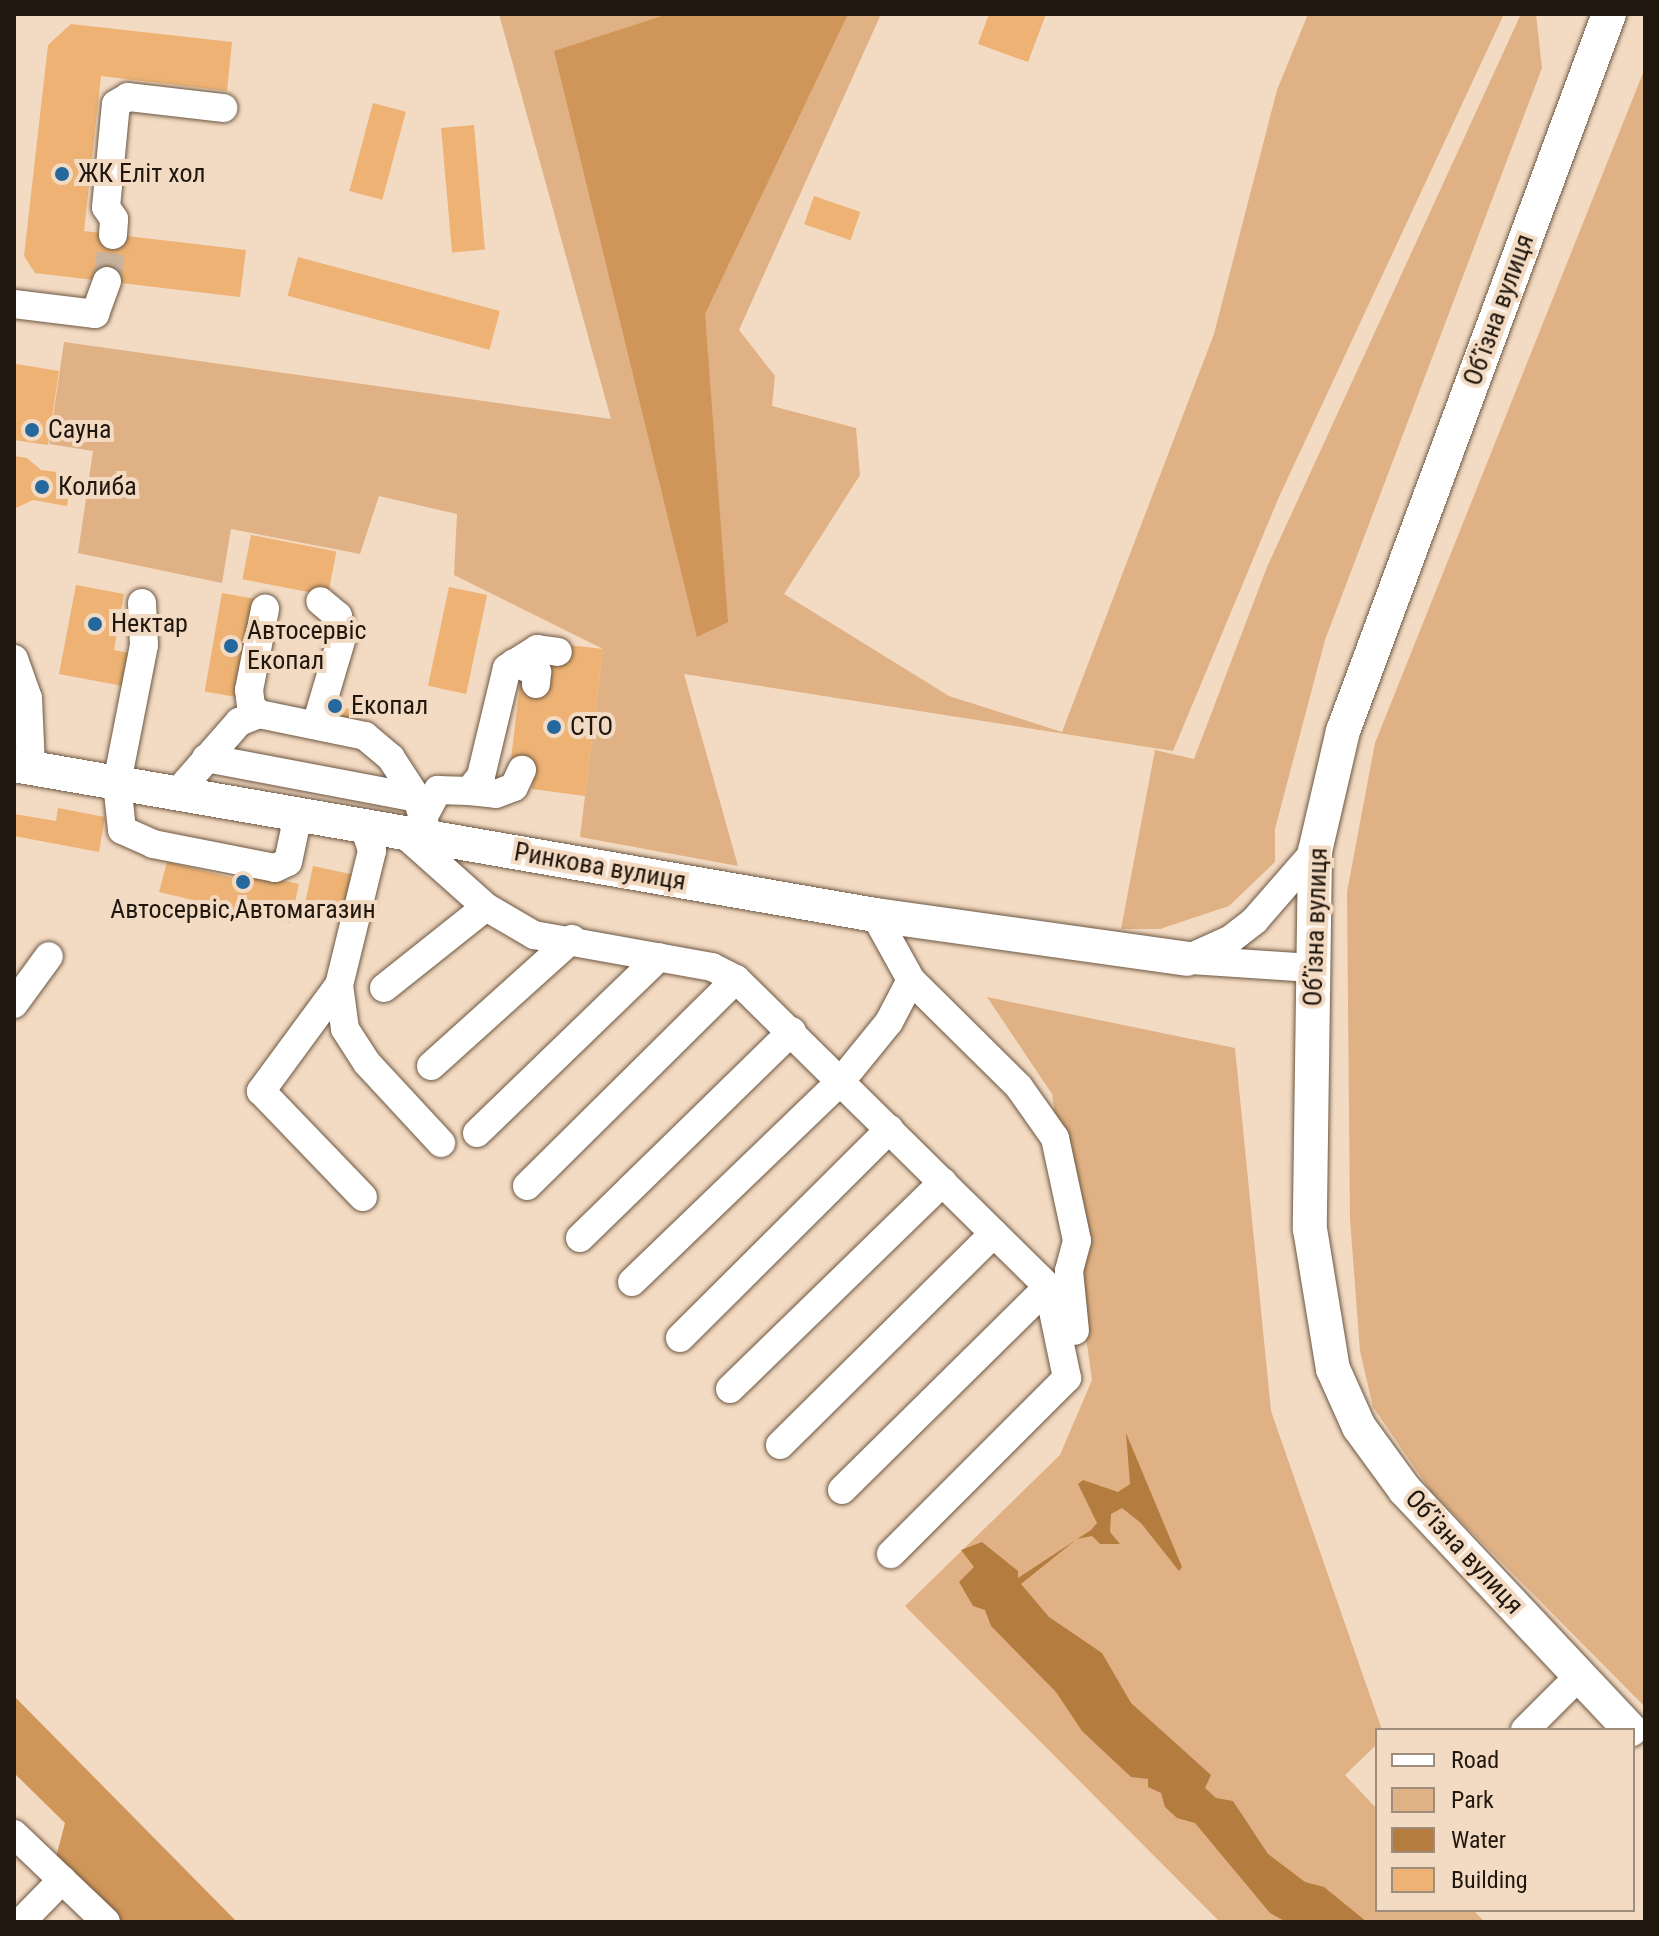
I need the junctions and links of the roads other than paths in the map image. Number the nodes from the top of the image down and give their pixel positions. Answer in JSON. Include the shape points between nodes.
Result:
{"nodes":[{"id":1,"x":1609,"y":14,"type":"edge"},
{"id":2,"x":223,"y":108,"type":"dead end"},
{"id":3,"x":113,"y":235,"type":"tunnel mouth"},
{"id":4,"x":107,"y":281,"type":"tunnel mouth"},
{"id":5,"x":14,"y":304,"type":"edge"},
{"id":6,"x":320,"y":601,"type":"dead end"},
{"id":7,"x":142,"y":603,"type":"dead end"},
{"id":8,"x":265,"y":609,"type":"dead end"},
{"id":9,"x":558,"y":652,"type":"dead end"},
{"id":10,"x":14,"y":659,"type":"edge"},
{"id":11,"x":514,"y":663,"type":"junction"},
{"id":12,"x":536,"y":684,"type":"dead end"},
{"id":13,"x":249,"y":709,"type":"junction"},
{"id":14,"x":316,"y":725,"type":"junction"},
{"id":15,"x":206,"y":758,"type":"junction"},
{"id":16,"x":22,"y":767,"type":"edge"},
{"id":17,"x":522,"y":770,"type":"dead end"},
{"id":18,"x":117,"y":783,"type":"junction"},
{"id":19,"x":469,"y":791,"type":"junction"},
{"id":20,"x":176,"y":794,"type":"junction"},
{"id":21,"x":298,"y":815,"type":"junction"},
{"id":22,"x":418,"y":822,"type":"junction"},
{"id":23,"x":364,"y":826,"type":"junction"},
{"id":24,"x":1315,"y":851,"type":"junction"},
{"id":25,"x":486,"y":907,"type":"junction"},
{"id":26,"x":875,"y":915,"type":"junction"},
{"id":27,"x":572,"y":939,"type":"junction"},
{"id":28,"x":49,"y":956,"type":"dead end"},
{"id":29,"x":659,"y":957,"type":"junction"},
{"id":30,"x":1187,"y":959,"type":"junction"},
{"id":31,"x":1312,"y":968,"type":"junction"},
{"id":32,"x":736,"y":979,"type":"junction"},
{"id":33,"x":911,"y":980,"type":"junction"},
{"id":34,"x":339,"y":985,"type":"junction"},
{"id":35,"x":384,"y":988,"type":"dead end"},
{"id":36,"x":14,"y":1004,"type":"edge"},
{"id":37,"x":792,"y":1031,"type":"junction"},
{"id":38,"x":431,"y":1066,"type":"dead end"},
{"id":39,"x":841,"y":1081,"type":"junction"},
{"id":40,"x":890,"y":1129,"type":"junction"},
{"id":41,"x":477,"y":1133,"type":"dead end"},
{"id":42,"x":441,"y":1143,"type":"dead end"},
{"id":43,"x":943,"y":1182,"type":"junction"},
{"id":44,"x":527,"y":1186,"type":"dead end"},
{"id":45,"x":363,"y":1197,"type":"dead end"},
{"id":46,"x":994,"y":1233,"type":"junction"},
{"id":47,"x":580,"y":1238,"type":"dead end"},
{"id":48,"x":632,"y":1282,"type":"dead end"},
{"id":49,"x":1048,"y":1287,"type":"junction"},
{"id":50,"x":680,"y":1338,"type":"dead end"},
{"id":51,"x":1067,"y":1378,"type":"junction"},
{"id":52,"x":730,"y":1389,"type":"dead end"},
{"id":53,"x":780,"y":1445,"type":"dead end"},
{"id":54,"x":842,"y":1490,"type":"dead end"},
{"id":55,"x":891,"y":1554,"type":"dead end"},
{"id":56,"x":1579,"y":1676,"type":"junction"},
{"id":57,"x":1527,"y":1728,"type":"edge"},
{"id":58,"x":1628,"y":1728,"type":"edge"},
{"id":59,"x":14,"y":1834,"type":"edge"},
{"id":60,"x":62,"y":1880,"type":"junction"},
{"id":61,"x":21,"y":1922,"type":"edge"},
{"id":62,"x":106,"y":1922,"type":"edge"}],
"edges":[{"from":1,"to":24,"type":"main road","name":"Обʼїзна вулиця","via":[[1343,731]]},
{"from":2,"to":3,"type":"street","via":[[128,97],[116,104],[106,207],[114,219]]},
{"from":4,"to":5,"type":"street","via":[[95,314]]},
{"from":6,"to":14,"type":"street","via":[[338,616],[343,634]]},
{"from":7,"to":18,"type":"street","via":[[144,645]]},
{"from":8,"to":13,"type":"street"},
{"from":9,"to":11,"type":"street","via":[[537,649]]},
{"from":10,"to":16,"type":"street","via":[[28,698]]},
{"from":11,"to":12,"type":"street","via":[[537,672]]},
{"from":11,"to":19,"type":"street","via":[[497,695],[488,758]]},
{"from":13,"to":14,"type":"street"},
{"from":13,"to":15,"type":"street"},
{"from":14,"to":22,"type":"street","via":[[365,736],[391,758]]},
{"from":15,"to":20,"type":"street"},
{"from":15,"to":22,"type":"street"},
{"from":16,"to":18,"type":"main road","name":"Ринкова вулиця"},
{"from":17,"to":19,"type":"street","via":[[514,787],[496,794]]},
{"from":18,"to":20,"type":"main road","name":"Ринкова вулиця"},
{"from":18,"to":21,"type":"street","via":[[122,830],[153,844],[275,868],[288,862]]},
{"from":19,"to":22,"type":"street","via":[[438,790]]},
{"from":20,"to":21,"type":"main road","name":"Ринкова вулиця"},
{"from":21,"to":23,"type":"main road","name":"Ринкова вулиця"},
{"from":22,"to":23,"type":"main road","name":"Ринкова вулиця"},
{"from":22,"to":25,"type":"street"},
{"from":22,"to":26,"type":"main road","name":"Ринкова вулиця"},
{"from":23,"to":34,"type":"street","via":[[372,851]]},
{"from":24,"to":30,"type":"street","via":[[1255,920]]},
{"from":24,"to":31,"type":"main road","name":"Обʼїзна вулиця"},
{"from":25,"to":27,"type":"street","via":[[534,935]]},
{"from":25,"to":35,"type":"street"},
{"from":26,"to":30,"type":"main road","name":"Ринкова вулиця"},
{"from":26,"to":33,"type":"street"},
{"from":27,"to":29,"type":"street"},
{"from":27,"to":38,"type":"street"},
{"from":28,"to":36,"type":"street"},
{"from":29,"to":32,"type":"street","via":[[712,967]]},
{"from":29,"to":41,"type":"street"},
{"from":30,"to":31,"type":"street","name":"Ринкова вулиця"},
{"from":31,"to":56,"type":"main road","name":"Обʼїзна вулиця","via":[[1310,1229],[1333,1369],[1359,1427],[1405,1490]]},
{"from":32,"to":37,"type":"street"},
{"from":32,"to":44,"type":"street"},
{"from":33,"to":39,"type":"street","via":[[889,1022]]},
{"from":33,"to":51,"type":"street","via":[[1019,1087],[1055,1138],[1077,1241],[1069,1271],[1077,1345]]},
{"from":34,"to":42,"type":"street","via":[[345,1029],[367,1063]]},
{"from":34,"to":45,"type":"street","via":[[261,1091]]},
{"from":37,"to":39,"type":"street"},
{"from":37,"to":47,"type":"street"},
{"from":39,"to":40,"type":"street"},
{"from":39,"to":48,"type":"street"},
{"from":40,"to":43,"type":"street"},
{"from":40,"to":50,"type":"street"},
{"from":43,"to":46,"type":"street"},
{"from":43,"to":52,"type":"street"},
{"from":46,"to":49,"type":"street"},
{"from":46,"to":53,"type":"street"},
{"from":49,"to":51,"type":"street"},
{"from":49,"to":54,"type":"street"},
{"from":51,"to":55,"type":"street"},
{"from":56,"to":57,"type":"street"},
{"from":56,"to":58,"type":"main road","name":"Обʼїзна вулиця"},
{"from":59,"to":60,"type":"street"},
{"from":60,"to":61,"type":"street"},
{"from":60,"to":62,"type":"street"}]}
